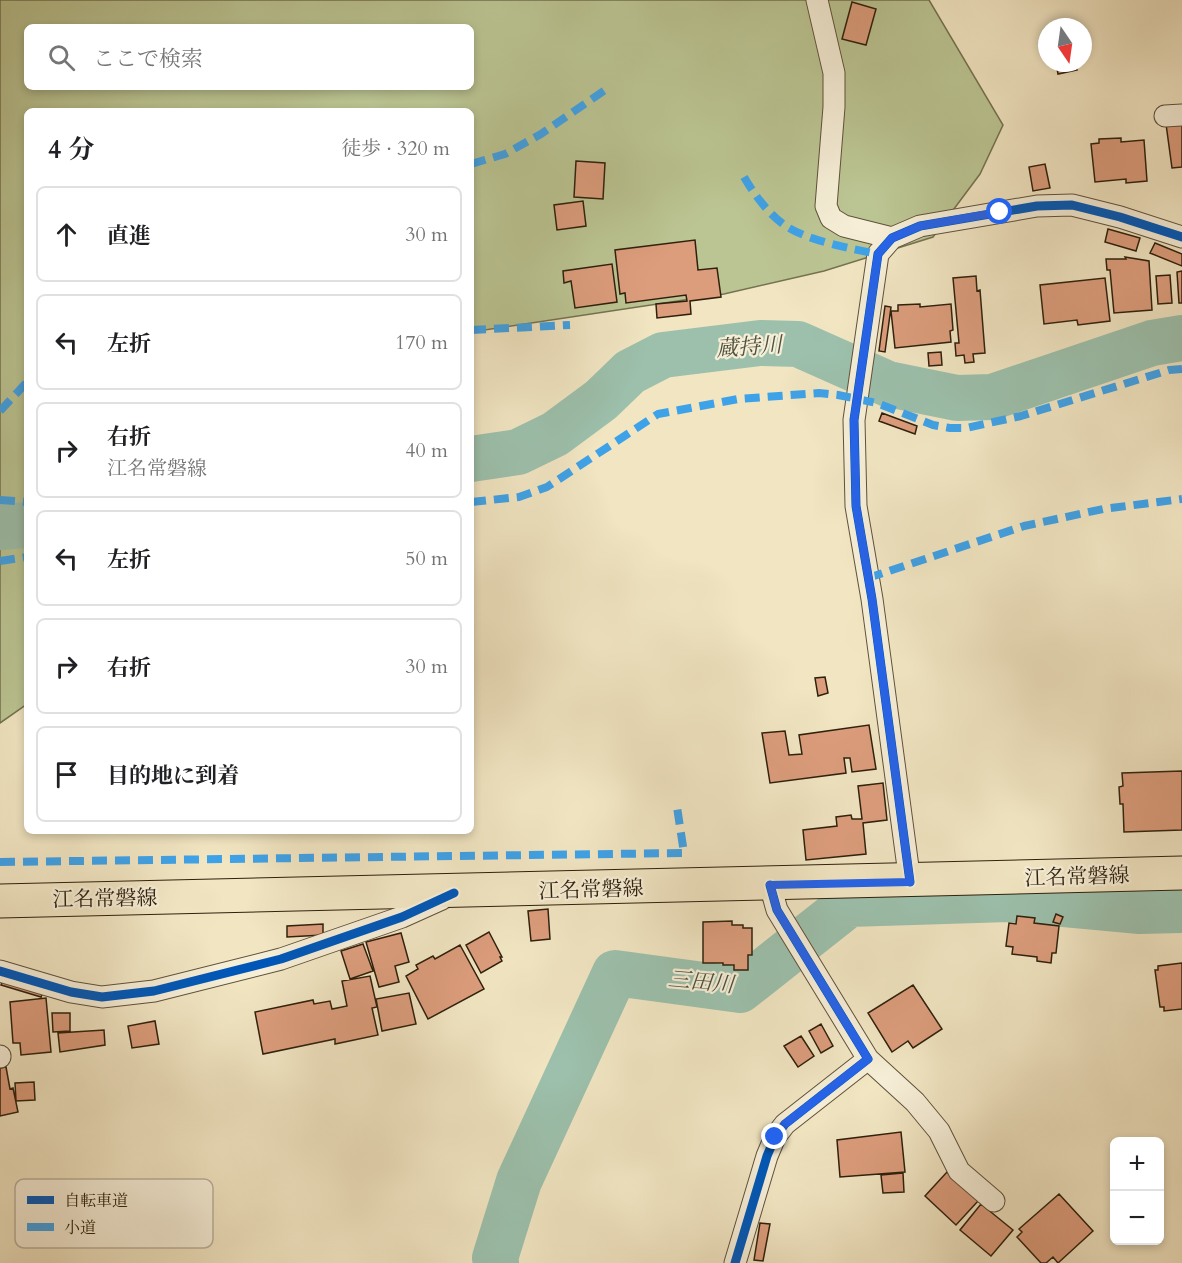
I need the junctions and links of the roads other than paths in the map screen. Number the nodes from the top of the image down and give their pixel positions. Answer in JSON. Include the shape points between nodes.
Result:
{"nodes":[{"id":1,"x":817,"y":0,"type":"edge"},
{"id":2,"x":1182,"y":237,"type":"edge"},
{"id":3,"x":892,"y":238,"type":"junction"},
{"id":4,"x":1182,"y":873,"type":"edge"},
{"id":5,"x":910,"y":882,"type":"junction"},
{"id":6,"x":770,"y":885,"type":"junction"},
{"id":7,"x":454,"y":893,"type":"junction"},
{"id":8,"x":0,"y":901,"type":"edge"},
{"id":9,"x":0,"y":971,"type":"edge"},
{"id":10,"x":868,"y":1059,"type":"junction"},
{"id":11,"x":994,"y":1201,"type":"dead end"},
{"id":12,"x":735,"y":1263,"type":"edge"}],
"edges":[{"from":1,"to":3,"type":"street","via":[[834,73],[826,206],[831,218],[844,226]]},
{"from":2,"to":3,"type":"street","via":[[1072,205],[1037,206],[920,226]]},
{"from":3,"to":5,"type":"street","via":[[878,254],[854,420],[856,495]]},
{"from":4,"to":5,"type":"main road","name":"江名常磐線"},
{"from":5,"to":6,"type":"main road","name":"江名常磐線"},
{"from":6,"to":7,"type":"main road","name":"江名常磐線"},
{"from":6,"to":10,"type":"street","via":[[777,910]]},
{"from":7,"to":8,"type":"main road","name":"江名常磐線"},
{"from":7,"to":9,"type":"street","via":[[402,917],[280,959],[154,991],[102,997]]},
{"from":10,"to":11,"type":"street","via":[[915,1102],[939,1131],[959,1171]]},
{"from":10,"to":12,"type":"street","via":[[785,1124],[775,1137]]}]}
